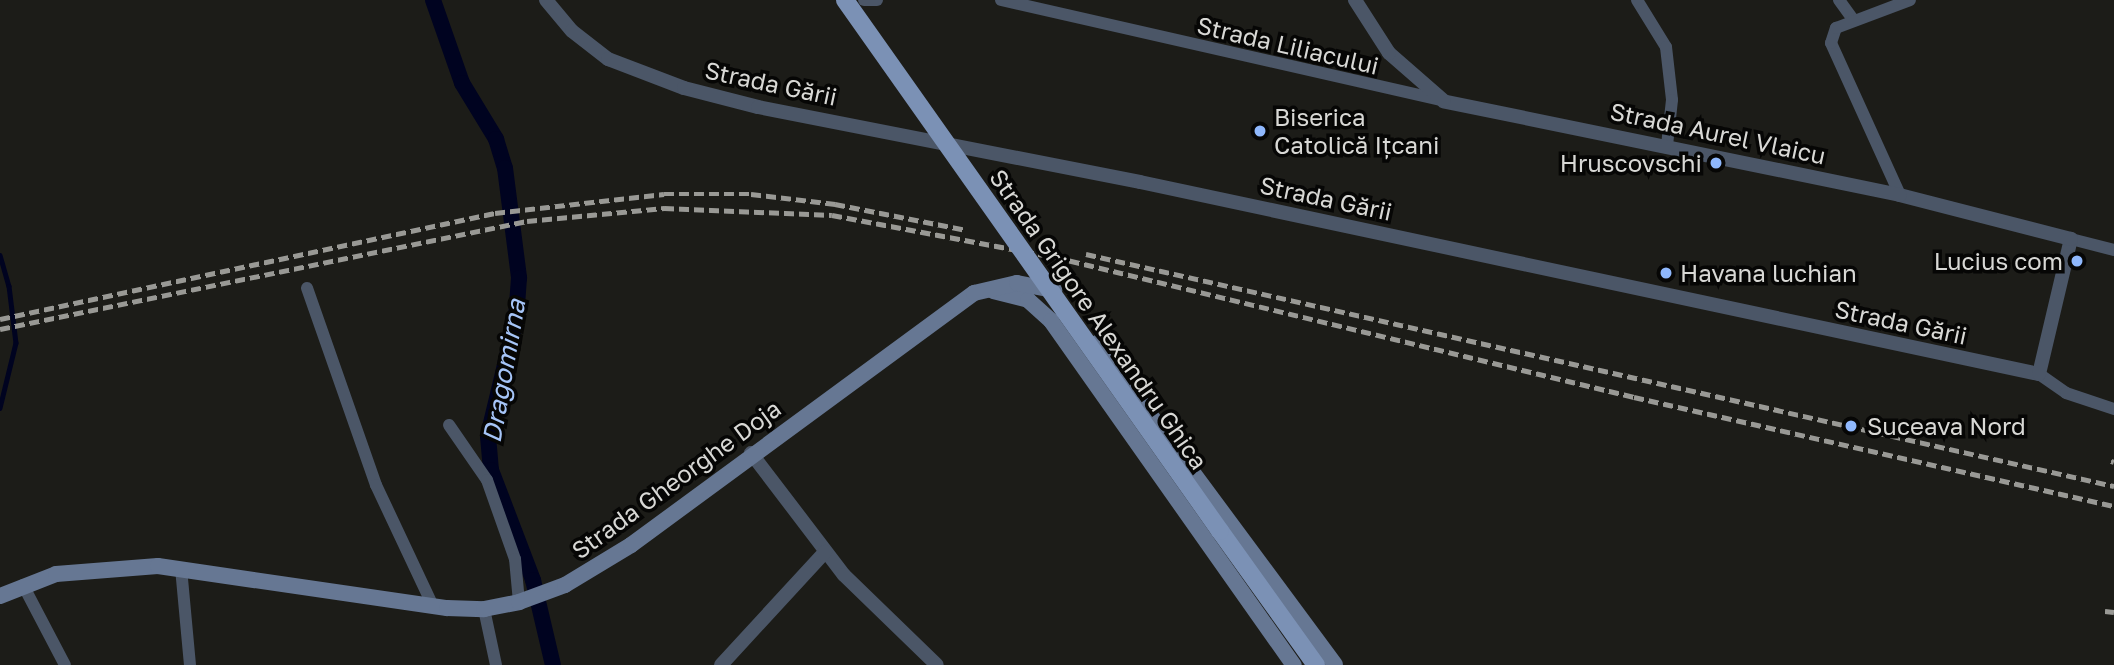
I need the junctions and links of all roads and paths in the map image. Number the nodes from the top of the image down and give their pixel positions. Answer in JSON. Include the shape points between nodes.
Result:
{"nodes":[{"id":1,"x":546,"y":0,"type":"edge"},
{"id":2,"x":845,"y":0,"type":"edge"},
{"id":3,"x":864,"y":0,"type":"edge"},
{"id":4,"x":877,"y":0,"type":"edge"},
{"id":5,"x":1001,"y":0,"type":"edge"},
{"id":6,"x":1355,"y":0,"type":"edge"},
{"id":7,"x":1637,"y":0,"type":"edge"},
{"id":8,"x":1839,"y":0,"type":"edge"},
{"id":9,"x":1910,"y":0,"type":"edge"},
{"id":10,"x":1853,"y":19,"type":"junction"},
{"id":11,"x":1444,"y":101,"type":"junction"},
{"id":12,"x":1667,"y":145,"type":"junction"},
{"id":13,"x":1900,"y":195,"type":"junction"},
{"id":14,"x":2071,"y":239,"type":"junction"},
{"id":15,"x":2114,"y":250,"type":"edge"},
{"id":16,"x":307,"y":288,"type":"dead end"},
{"id":17,"x":974,"y":293,"type":"junction"},
{"id":18,"x":2039,"y":374,"type":"junction"},
{"id":19,"x":2114,"y":409,"type":"edge"},
{"id":20,"x":449,"y":425,"type":"dead end"},
{"id":21,"x":751,"y":453,"type":"junction"},
{"id":22,"x":825,"y":552,"type":"junction"},
{"id":23,"x":181,"y":568,"type":"junction"},
{"id":24,"x":23,"y":584,"type":"junction"},
{"id":25,"x":0,"y":596,"type":"edge"},
{"id":26,"x":523,"y":600,"type":"junction"},
{"id":27,"x":433,"y":606,"type":"junction"},
{"id":28,"x":484,"y":609,"type":"junction"},
{"id":29,"x":65,"y":665,"type":"edge"},
{"id":30,"x":190,"y":665,"type":"edge"},
{"id":31,"x":496,"y":665,"type":"edge"},
{"id":32,"x":721,"y":665,"type":"edge"},
{"id":33,"x":937,"y":665,"type":"edge"},
{"id":34,"x":1294,"y":665,"type":"edge"},
{"id":35,"x":1316,"y":665,"type":"edge"},
{"id":36,"x":1335,"y":665,"type":"edge"}],
"edges":[{"from":1,"to":18,"type":"street","name":"Strada Gării","via":[[572,31],[608,59],[684,88],[758,107],[1140,182]]},
{"from":2,"to":35,"type":"main road","name":"Strada Grigore Alexandru Ghica","bridge":true},
{"from":3,"to":4,"type":"street"},
{"from":5,"to":11,"type":"street","name":"Strada Liliacului"},
{"from":6,"to":11,"type":"street","name":"Strada Aurel Vlaicu","via":[[1389,53]]},
{"from":7,"to":12,"type":"street","via":[[1666,47],[1672,100]]},
{"from":8,"to":10,"type":"street"},
{"from":9,"to":10,"type":"street"},
{"from":10,"to":13,"type":"street","via":[[1836,28],[1831,43]]},
{"from":11,"to":12,"type":"street","name":"Strada Aurel Vlaicu"},
{"from":12,"to":13,"type":"street","name":"Strada Aurel Vlaicu"},
{"from":13,"to":14,"type":"street","name":"Strada Aurel Vlaicu"},
{"from":14,"to":15,"type":"street","name":"Strada Aurel Vlaicu"},
{"from":14,"to":18,"type":"street"},
{"from":16,"to":27,"type":"street","via":[[376,485]]},
{"from":17,"to":21,"type":"main road","name":"Strada Gheorghe Doja"},
{"from":17,"to":34,"type":"main road","via":[[1015,295],[1051,321]]},
{"from":17,"to":36,"type":"main road","via":[[1017,283],[1039,284],[1058,293]]},
{"from":18,"to":19,"type":"street","name":"Strada Gării","via":[[2066,393]]},
{"from":20,"to":26,"type":"street","via":[[487,480],[515,559]]},
{"from":21,"to":22,"type":"street"},
{"from":21,"to":26,"type":"main road","name":"Strada Gheorghe Doja","via":[[631,545],[550,591]]},
{"from":22,"to":32,"type":"street"},
{"from":22,"to":33,"type":"street"},
{"from":23,"to":24,"type":"main road","name":"Strada Gheorghe Doja","via":[[87,569]]},
{"from":23,"to":27,"type":"main road","name":"Strada Gheorghe Doja"},
{"from":23,"to":30,"type":"street"},
{"from":24,"to":25,"type":"main road","name":"Strada Gheorghe Doja"},
{"from":24,"to":29,"type":"street"},
{"from":26,"to":28,"type":"main road","name":"Strada Gheorghe Doja"},
{"from":27,"to":28,"type":"main road","name":"Strada Gheorghe Doja"},
{"from":28,"to":31,"type":"street"}]}
